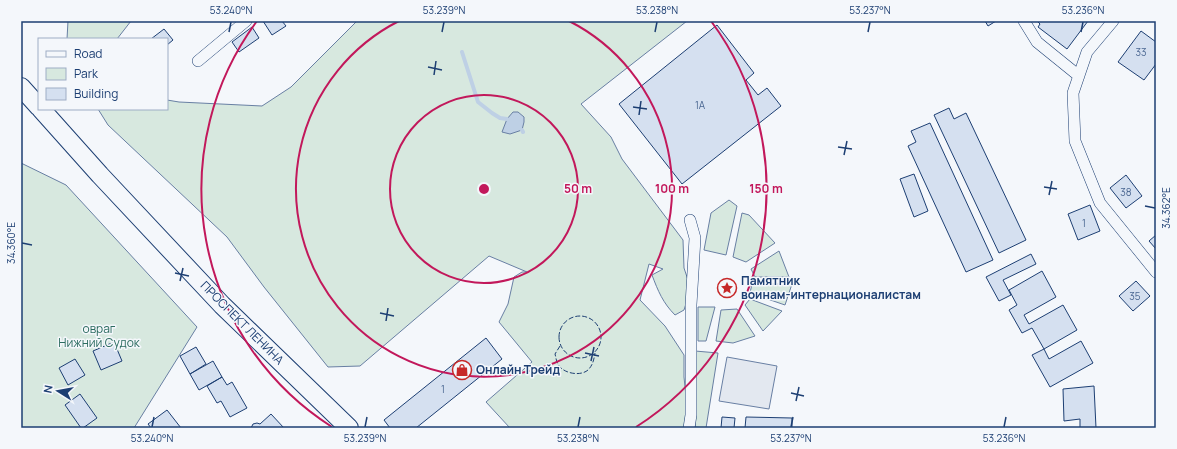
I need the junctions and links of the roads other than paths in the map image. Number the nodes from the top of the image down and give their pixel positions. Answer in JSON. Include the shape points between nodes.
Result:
{"nodes":[{"id":1,"x":246,"y":21,"type":"edge"},
{"id":2,"x":1024,"y":21,"type":"edge"},
{"id":3,"x":1113,"y":21,"type":"edge"},
{"id":4,"x":198,"y":61,"type":"dead end"},
{"id":5,"x":1079,"y":76,"type":"junction"},
{"id":6,"x":21,"y":87,"type":"edge"},
{"id":7,"x":38,"y":106,"type":"edge"},
{"id":8,"x":42,"y":110,"type":"edge"},
{"id":9,"x":690,"y":220,"type":"dead end"},
{"id":10,"x":1156,"y":272,"type":"edge"},
{"id":11,"x":349,"y":428,"type":"edge"},
{"id":12,"x":689,"y":428,"type":"edge"}],
"edges":[{"from":1,"to":4,"type":"street"},
{"from":2,"to":5,"type":"street","via":[[1037,42]]},
{"from":3,"to":5,"type":"street","via":[[1087,52]]},
{"from":5,"to":10,"type":"street","via":[[1073,93],[1075,141],[1100,203]]},
{"from":6,"to":7,"type":"main road","name":"ПРОСПЕКТ ЛЕНИНА"},
{"from":8,"to":11,"type":"main road","name":"ПРОСПЕКТ ЛЕНИНА","via":[[222,305]]},
{"from":9,"to":12,"type":"street","via":[[695,238],[695,255],[691,305]]}]}
